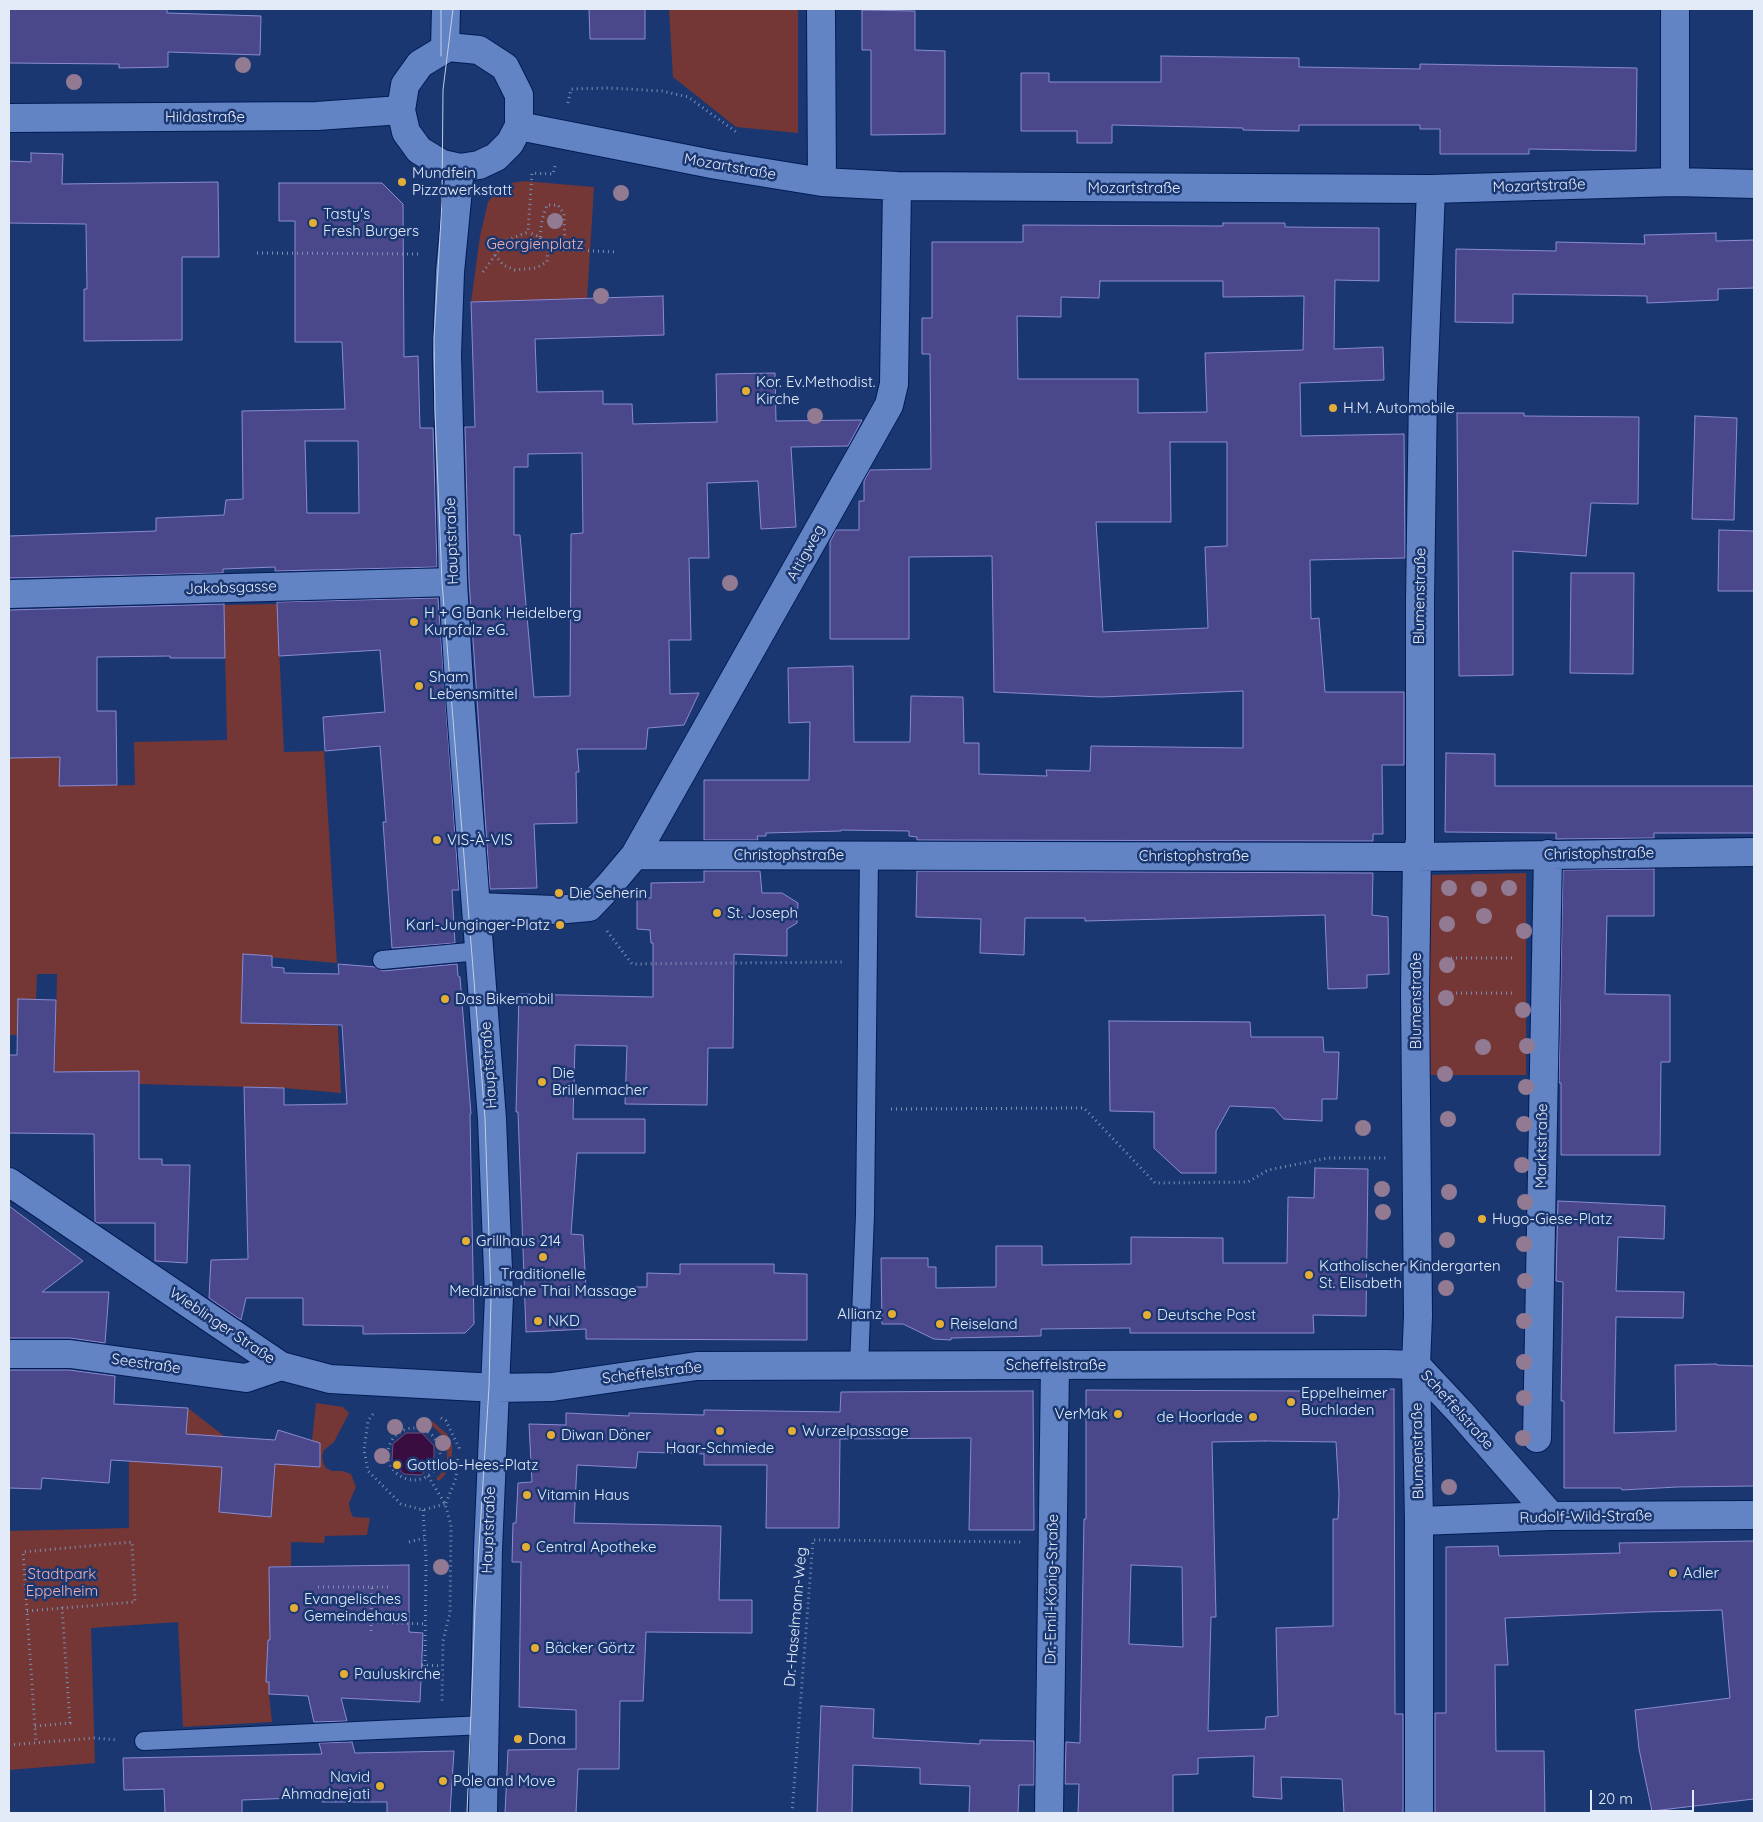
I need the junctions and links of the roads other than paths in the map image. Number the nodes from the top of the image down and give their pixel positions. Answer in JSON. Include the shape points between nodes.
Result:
{"nodes":[{"id":1,"x":446,"y":9,"type":"edge"},
{"id":2,"x":821,"y":9,"type":"edge"},
{"id":3,"x":1675,"y":9,"type":"edge"},
{"id":4,"x":445,"y":48,"type":"junction"},
{"id":5,"x":401,"y":110,"type":"junction"},
{"id":6,"x":9,"y":118,"type":"edge"},
{"id":7,"x":519,"y":126,"type":"junction"},
{"id":8,"x":460,"y":168,"type":"junction"},
{"id":9,"x":822,"y":182,"type":"junction"},
{"id":10,"x":1675,"y":182,"type":"junction"},
{"id":11,"x":1754,"y":184,"type":"edge"},
{"id":12,"x":897,"y":186,"type":"junction"},
{"id":13,"x":1431,"y":189,"type":"junction"},
{"id":14,"x":453,"y":582,"type":"junction"},
{"id":15,"x":9,"y":594,"type":"edge"},
{"id":16,"x":1754,"y":852,"type":"edge"},
{"id":17,"x":1548,"y":854,"type":"junction"},
{"id":18,"x":635,"y":855,"type":"junction"},
{"id":19,"x":869,"y":856,"type":"junction"},
{"id":20,"x":1417,"y":857,"type":"junction"},
{"id":21,"x":477,"y":907,"type":"junction"},
{"id":22,"x":480,"y":952,"type":"junction"},
{"id":23,"x":382,"y":960,"type":"dead end"},
{"id":24,"x":9,"y":1182,"type":"edge"},
{"id":25,"x":9,"y":1354,"type":"edge"},
{"id":26,"x":1055,"y":1365,"type":"junction"},
{"id":27,"x":1416,"y":1365,"type":"junction"},
{"id":28,"x":281,"y":1366,"type":"junction"},
{"id":29,"x":859,"y":1366,"type":"junction"},
{"id":30,"x":496,"y":1388,"type":"junction"},
{"id":31,"x":1537,"y":1438,"type":"dead end"},
{"id":32,"x":1754,"y":1515,"type":"edge"},
{"id":33,"x":1551,"y":1516,"type":"junction"},
{"id":34,"x":1419,"y":1521,"type":"junction"},
{"id":35,"x":484,"y":1725,"type":"junction"},
{"id":36,"x":144,"y":1741,"type":"road end"},
{"id":37,"x":483,"y":1813,"type":"edge"},
{"id":38,"x":1049,"y":1813,"type":"edge"},
{"id":39,"x":1419,"y":1813,"type":"edge"}],
"edges":[{"from":1,"to":4,"type":"street"},
{"from":2,"to":9,"type":"street"},
{"from":3,"to":10,"type":"street"},
{"from":4,"to":5,"type":"street","via":[[420,64],[405,85]]},
{"from":4,"to":7,"type":"street","via":[[479,50],[505,67],[519,95]]},
{"from":5,"to":6,"type":"street","name":"Hildastraße","via":[[317,116]]},
{"from":5,"to":8,"type":"street","via":[[406,132],[419,150],[442,164]]},
{"from":7,"to":8,"type":"street","via":[[510,143],[496,157],[479,165]]},
{"from":7,"to":9,"type":"street","name":"Mozartstraße"},
{"from":8,"to":14,"type":"street","name":"Hauptstraße","via":[[450,272],[447,354]]},
{"from":9,"to":12,"type":"street","name":"Mozartstraße"},
{"from":10,"to":11,"type":"street","name":"Mozartstraße"},
{"from":10,"to":13,"type":"street","name":"Mozartstraße"},
{"from":12,"to":13,"type":"street","name":"Mozartstraße"},
{"from":12,"to":18,"type":"street","name":"Attigweg","via":[[894,384],[889,405]]},
{"from":13,"to":20,"type":"street","name":"Blumenstraße","via":[[1423,392],[1420,840]]},
{"from":14,"to":15,"type":"street","name":"Jakobsgasse"},
{"from":14,"to":21,"type":"street","name":"Hauptstraße"},
{"from":16,"to":17,"type":"street","name":"Christophstraße"},
{"from":17,"to":20,"type":"street","name":"Christophstraße"},
{"from":17,"to":31,"type":"street","name":"Marktstraße"},
{"from":18,"to":19,"type":"street","name":"Christophstraße"},
{"from":18,"to":21,"type":"street","name":"Attigweg","via":[[589,907],[555,910]]},
{"from":19,"to":20,"type":"street","name":"Christophstraße"},
{"from":19,"to":29,"type":"lane","via":[[865,1215]]},
{"from":20,"to":27,"type":"street","name":"Blumenstraße"},
{"from":21,"to":22,"type":"street","name":"Hauptstraße"},
{"from":22,"to":23,"type":"lane"},
{"from":22,"to":30,"type":"street","name":"Hauptstraße","via":[[496,1199],[499,1296]]},
{"from":24,"to":28,"type":"street","name":"Wieblinger Straße"},
{"from":25,"to":28,"type":"street","name":"Seestraße","via":[[70,1354],[246,1378]]},
{"from":26,"to":27,"type":"street","name":"Scheffelstraße"},
{"from":26,"to":29,"type":"street","name":"Scheffelstraße"},
{"from":26,"to":38,"type":"street","name":"Dr.-Emil-König-Straße"},
{"from":27,"to":33,"type":"street","name":"Scheffelstraße"},
{"from":27,"to":34,"type":"street","name":"Blumenstraße"},
{"from":28,"to":30,"type":"street","name":"Wieblinger Straße","via":[[330,1379]]},
{"from":29,"to":30,"type":"street","name":"Scheffelstraße","via":[[697,1366],[552,1387]]},
{"from":30,"to":35,"type":"street","name":"Hauptstraße"},
{"from":32,"to":33,"type":"street","name":"Rudolf-Wild-Straße"},
{"from":33,"to":34,"type":"street","name":"Rudolf-Wild-Straße"},
{"from":34,"to":39,"type":"street","name":"Blumenstraße"},
{"from":35,"to":36,"type":"lane"},
{"from":35,"to":37,"type":"street","name":"Hauptstraße"}]}
